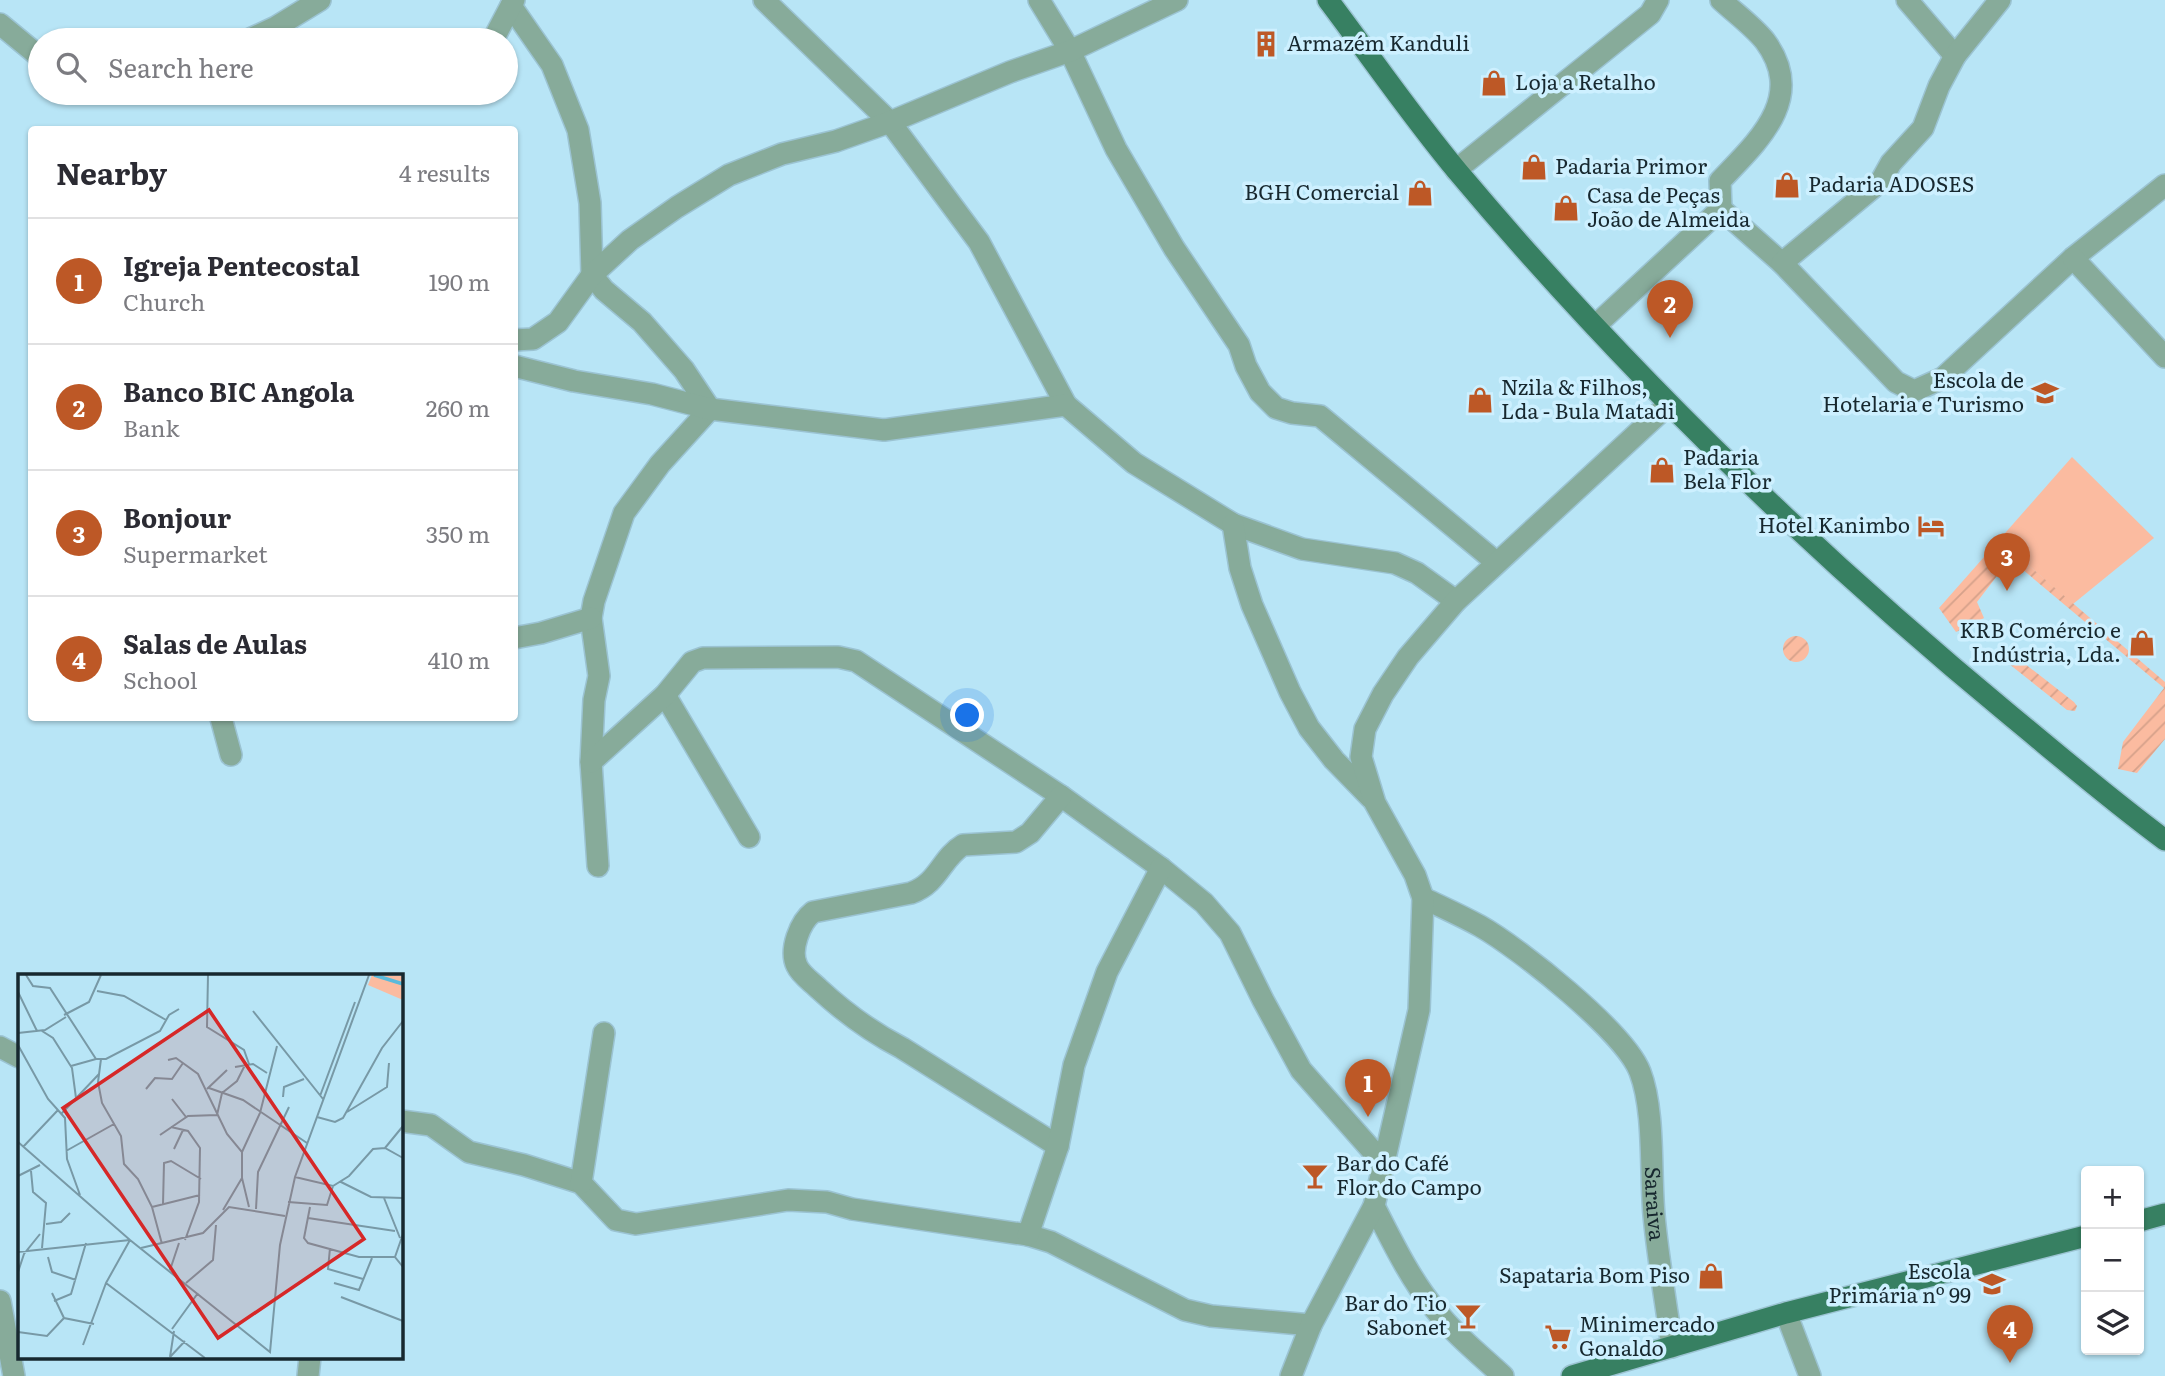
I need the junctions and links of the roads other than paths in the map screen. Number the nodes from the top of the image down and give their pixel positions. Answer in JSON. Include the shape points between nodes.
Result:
{"nodes":[{"id":1,"x":320,"y":0,"type":"edge"},
{"id":2,"x":764,"y":0,"type":"edge"},
{"id":3,"x":1039,"y":0,"type":"edge"},
{"id":4,"x":1177,"y":0,"type":"edge"},
{"id":5,"x":1328,"y":0,"type":"edge"},
{"id":6,"x":1658,"y":0,"type":"edge"},
{"id":7,"x":1721,"y":0,"type":"edge"},
{"id":8,"x":1907,"y":0,"type":"edge"},
{"id":9,"x":2000,"y":0,"type":"edge"},
{"id":10,"x":512,"y":3,"type":"edge"},
{"id":11,"x":0,"y":24,"type":"edge"},
{"id":12,"x":274,"y":28,"type":"edge"},
{"id":13,"x":499,"y":28,"type":"edge"},
{"id":14,"x":28,"y":47,"type":"edge"},
{"id":15,"x":1070,"y":51,"type":"junction"},
{"id":16,"x":1955,"y":56,"type":"junction"},
{"id":17,"x":890,"y":122,"type":"junction"},
{"id":18,"x":1457,"y":170,"type":"junction"},
{"id":19,"x":2165,"y":185,"type":"edge"},
{"id":20,"x":1721,"y":209,"type":"junction"},
{"id":21,"x":2073,"y":258,"type":"junction"},
{"id":22,"x":1782,"y":263,"type":"junction"},
{"id":23,"x":592,"y":275,"type":"junction"},
{"id":24,"x":1595,"y":326,"type":"junction"},
{"id":25,"x":518,"y":340,"type":"edge"},
{"id":26,"x":2165,"y":357,"type":"edge"},
{"id":27,"x":518,"y":367,"type":"edge"},
{"id":28,"x":1066,"y":405,"type":"junction"},
{"id":29,"x":1668,"y":405,"type":"junction"},
{"id":30,"x":710,"y":409,"type":"junction"},
{"id":31,"x":1233,"y":524,"type":"junction"},
{"id":32,"x":1496,"y":562,"type":"junction"},
{"id":33,"x":1456,"y":601,"type":"junction"},
{"id":34,"x":591,"y":618,"type":"junction"},
{"id":35,"x":518,"y":637,"type":"edge"},
{"id":36,"x":666,"y":695,"type":"junction"},
{"id":37,"x":222,"y":721,"type":"edge"},
{"id":38,"x":231,"y":755,"type":"dead end"},
{"id":39,"x":591,"y":762,"type":"junction"},
{"id":40,"x":1061,"y":796,"type":"junction"},
{"id":41,"x":1376,"y":803,"type":"junction"},
{"id":42,"x":749,"y":837,"type":"dead end"},
{"id":43,"x":2165,"y":840,"type":"edge"},
{"id":44,"x":598,"y":866,"type":"dead end"},
{"id":45,"x":1161,"y":868,"type":"junction"},
{"id":46,"x":1423,"y":898,"type":"junction"},
{"id":47,"x":604,"y":1033,"type":"dead end"},
{"id":48,"x":0,"y":1046,"type":"edge"},
{"id":49,"x":18,"y":1056,"type":"edge"},
{"id":50,"x":402,"y":1121,"type":"edge"},
{"id":51,"x":1058,"y":1146,"type":"junction"},
{"id":52,"x":1384,"y":1164,"type":"junction"},
{"id":53,"x":581,"y":1183,"type":"junction"},
{"id":54,"x":1374,"y":1206,"type":"junction"},
{"id":55,"x":2165,"y":1214,"type":"edge"},
{"id":56,"x":2144,"y":1220,"type":"edge"},
{"id":57,"x":1028,"y":1235,"type":"junction"},
{"id":58,"x":2081,"y":1237,"type":"edge"},
{"id":59,"x":0,"y":1301,"type":"edge"},
{"id":60,"x":1786,"y":1313,"type":"junction"},
{"id":61,"x":1311,"y":1325,"type":"junction"},
{"id":62,"x":1672,"y":1346,"type":"junction"},
{"id":63,"x":310,"y":1358,"type":"edge"},
{"id":64,"x":14,"y":1376,"type":"edge"},
{"id":65,"x":308,"y":1376,"type":"edge"},
{"id":66,"x":1291,"y":1376,"type":"edge"},
{"id":67,"x":1503,"y":1376,"type":"edge"},
{"id":68,"x":1572,"y":1376,"type":"edge"},
{"id":69,"x":1810,"y":1376,"type":"edge"}],
"edges":[{"from":1,"to":12,"type":"street"},
{"from":2,"to":17,"type":"street"},
{"from":3,"to":15,"type":"street"},
{"from":4,"to":15,"type":"street"},
{"from":5,"to":18,"type":"main road"},
{"from":6,"to":18,"type":"street","via":[[1650,14]]},
{"from":7,"to":20,"type":"street","via":[[1764,41],[1780,70],[1783,90],[1763,136],[1720,181]]},
{"from":8,"to":16,"type":"street"},
{"from":9,"to":16,"type":"street"},
{"from":10,"to":13,"type":"street"},
{"from":10,"to":23,"type":"street","via":[[552,65],[578,130],[590,203]]},
{"from":11,"to":14,"type":"street"},
{"from":15,"to":17,"type":"street"},
{"from":15,"to":32,"type":"street","via":[[1116,149],[1239,345],[1260,392],[1276,408],[1320,416]]},
{"from":16,"to":22,"type":"street","via":[[1923,128],[1881,181]]},
{"from":17,"to":23,"type":"street","via":[[729,175],[631,240]]},
{"from":17,"to":28,"type":"street","via":[[979,242]]},
{"from":18,"to":24,"type":"main road"},
{"from":19,"to":21,"type":"street"},
{"from":20,"to":22,"type":"street"},
{"from":20,"to":24,"type":"street"},
{"from":21,"to":22,"type":"street","via":[[1942,378],[1914,391],[1896,382]]},
{"from":21,"to":26,"type":"street"},
{"from":23,"to":25,"type":"street","via":[[558,322],[533,339]]},
{"from":23,"to":30,"type":"street","via":[[642,322],[684,370]]},
{"from":24,"to":29,"type":"main road"},
{"from":27,"to":30,"type":"street"},
{"from":28,"to":30,"type":"street","via":[[884,430]]},
{"from":28,"to":31,"type":"street","via":[[1134,463]]},
{"from":29,"to":32,"type":"street"},
{"from":29,"to":43,"type":"main road","via":[[1837,567],[1944,661]]},
{"from":30,"to":34,"type":"street","via":[[624,513]]},
{"from":31,"to":33,"type":"street","via":[[1302,549],[1395,564],[1417,573]]},
{"from":31,"to":41,"type":"street","via":[[1252,605],[1290,692],[1309,728]]},
{"from":32,"to":33,"type":"street"},
{"from":33,"to":41,"type":"street","via":[[1408,657],[1365,729],[1361,757]]},
{"from":34,"to":35,"type":"street"},
{"from":34,"to":39,"type":"street","via":[[599,676]]},
{"from":36,"to":39,"type":"street"},
{"from":36,"to":40,"type":"street","via":[[692,662],[703,658],[838,657],[856,661]]},
{"from":36,"to":42,"type":"street"},
{"from":37,"to":38,"type":"street"},
{"from":39,"to":44,"type":"street"},
{"from":40,"to":45,"type":"street"},
{"from":40,"to":51,"type":"street","via":[[1030,833],[1016,842],[957,849],[923,889],[813,912],[794,947],[797,967],[877,1036]]},
{"from":41,"to":46,"type":"street"},
{"from":45,"to":51,"type":"street","via":[[1107,972],[1074,1065]]},
{"from":45,"to":52,"type":"street","via":[[1204,903],[1230,933],[1301,1070]]},
{"from":46,"to":52,"type":"street","via":[[1419,1010]]},
{"from":46,"to":62,"type":"street","via":[[1481,927],[1523,955],[1591,1012],[1640,1071]]},
{"from":47,"to":53,"type":"street"},
{"from":48,"to":49,"type":"street"},
{"from":50,"to":53,"type":"street","via":[[430,1125],[469,1152]]},
{"from":51,"to":57,"type":"street"},
{"from":52,"to":54,"type":"street"},
{"from":53,"to":57,"type":"street","via":[[616,1220],[625,1223],[788,1200],[827,1202]]},
{"from":54,"to":61,"type":"street"},
{"from":54,"to":67,"type":"street","via":[[1433,1307]]},
{"from":55,"to":56,"type":"main road"},
{"from":57,"to":61,"type":"street","via":[[1051,1242],[1185,1310]]},
{"from":58,"to":60,"type":"main road"},
{"from":59,"to":64,"type":"street"},
{"from":60,"to":62,"type":"main road"},
{"from":60,"to":69,"type":"street"},
{"from":61,"to":66,"type":"street"},
{"from":62,"to":68,"type":"main road"},
{"from":63,"to":65,"type":"street"}]}
